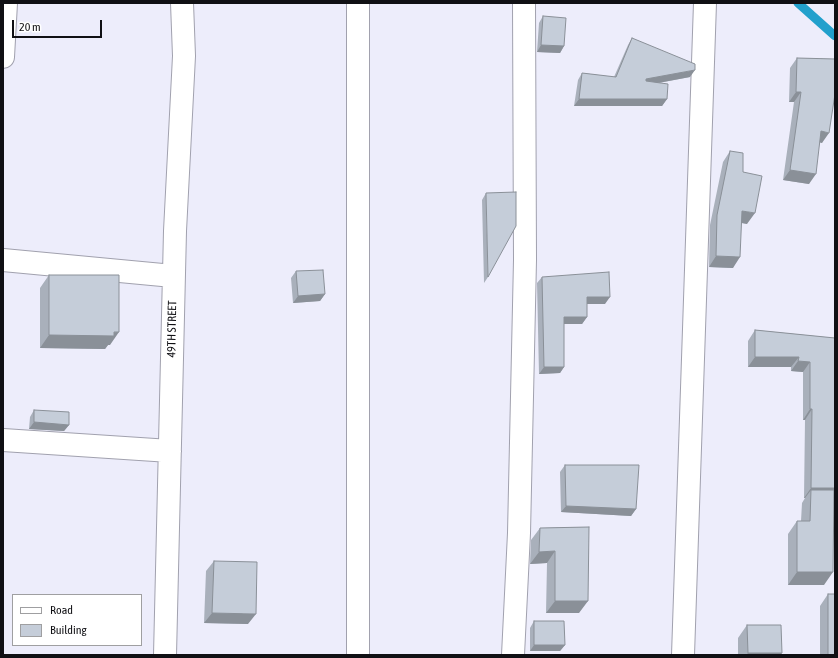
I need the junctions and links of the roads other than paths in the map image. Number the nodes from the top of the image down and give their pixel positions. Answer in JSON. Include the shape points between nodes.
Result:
{"nodes":[{"id":1,"x":6,"y":3,"type":"edge"},
{"id":2,"x":182,"y":3,"type":"edge"},
{"id":3,"x":358,"y":3,"type":"edge"},
{"id":4,"x":524,"y":3,"type":"edge"},
{"id":5,"x":705,"y":3,"type":"edge"},
{"id":6,"x":3,"y":57,"type":"edge"},
{"id":7,"x":3,"y":260,"type":"edge"},
{"id":8,"x":173,"y":276,"type":"junction"},
{"id":9,"x":3,"y":440,"type":"edge"},
{"id":10,"x":170,"y":451,"type":"junction"},
{"id":11,"x":164,"y":655,"type":"edge"},
{"id":12,"x":358,"y":655,"type":"edge"},
{"id":13,"x":513,"y":655,"type":"edge"},
{"id":14,"x":682,"y":655,"type":"edge"}],
"edges":[{"from":1,"to":6,"type":"street"},
{"from":2,"to":8,"type":"street","name":"49TH STREET","via":[[184,56]]},
{"from":3,"to":12,"type":"street"},
{"from":4,"to":13,"type":"street","via":[[525,260],[519,533]]},
{"from":5,"to":14,"type":"street"},
{"from":7,"to":8,"type":"street"},
{"from":8,"to":10,"type":"street","name":"49TH STREET"},
{"from":9,"to":10,"type":"street"},
{"from":10,"to":11,"type":"street","name":"49TH STREET"}]}
